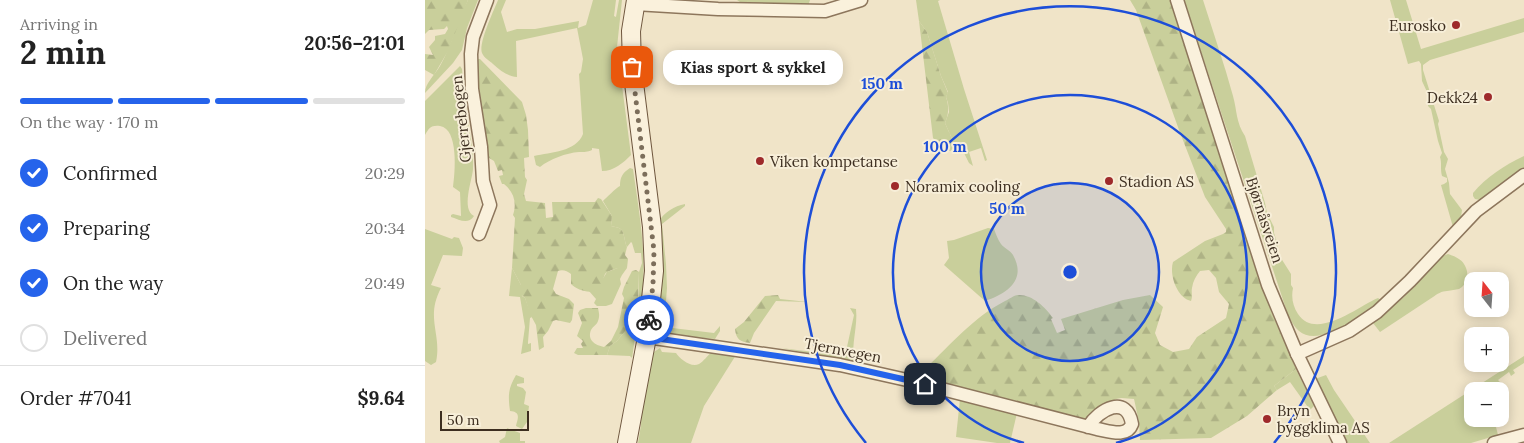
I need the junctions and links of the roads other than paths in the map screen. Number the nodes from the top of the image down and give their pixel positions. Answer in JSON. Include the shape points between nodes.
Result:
{"nodes":[{"id":1,"x":487,"y":0,"type":"edge"},
{"id":2,"x":861,"y":0,"type":"edge"},
{"id":3,"x":1177,"y":0,"type":"edge"},
{"id":4,"x":636,"y":2,"type":"edge"},
{"id":5,"x":1523,"y":179,"type":"edge"},
{"id":6,"x":479,"y":234,"type":"dead end"},
{"id":7,"x":647,"y":337,"type":"junction"},
{"id":8,"x":1297,"y":354,"type":"junction"},
{"id":9,"x":1087,"y":427,"type":"dead end"},
{"id":10,"x":1524,"y":435,"type":"edge"},
{"id":11,"x":627,"y":443,"type":"edge"},
{"id":12,"x":1340,"y":443,"type":"edge"},
{"id":13,"x":1493,"y":443,"type":"edge"}],
"edges":[{"from":1,"to":6,"type":"street","name":"Gjerrebogen","via":[[473,37],[471,54],[483,181],[490,205]]},
{"from":2,"to":4,"type":"street","via":[[825,11],[718,9]]},
{"from":3,"to":8,"type":"street","name":"Bjørnåsveien","via":[[1269,285]]},
{"from":4,"to":7,"type":"street","via":[[631,31],[632,67],[654,251]]},
{"from":5,"to":8,"type":"street","via":[[1475,211],[1377,312],[1349,331]]},
{"from":7,"to":9,"type":"street","name":"Tjernvegen","via":[[840,365]]},
{"from":7,"to":11,"type":"street"},
{"from":8,"to":12,"type":"street","name":"Bjørnåsveien"},
{"from":10,"to":13,"type":"street"}]}
